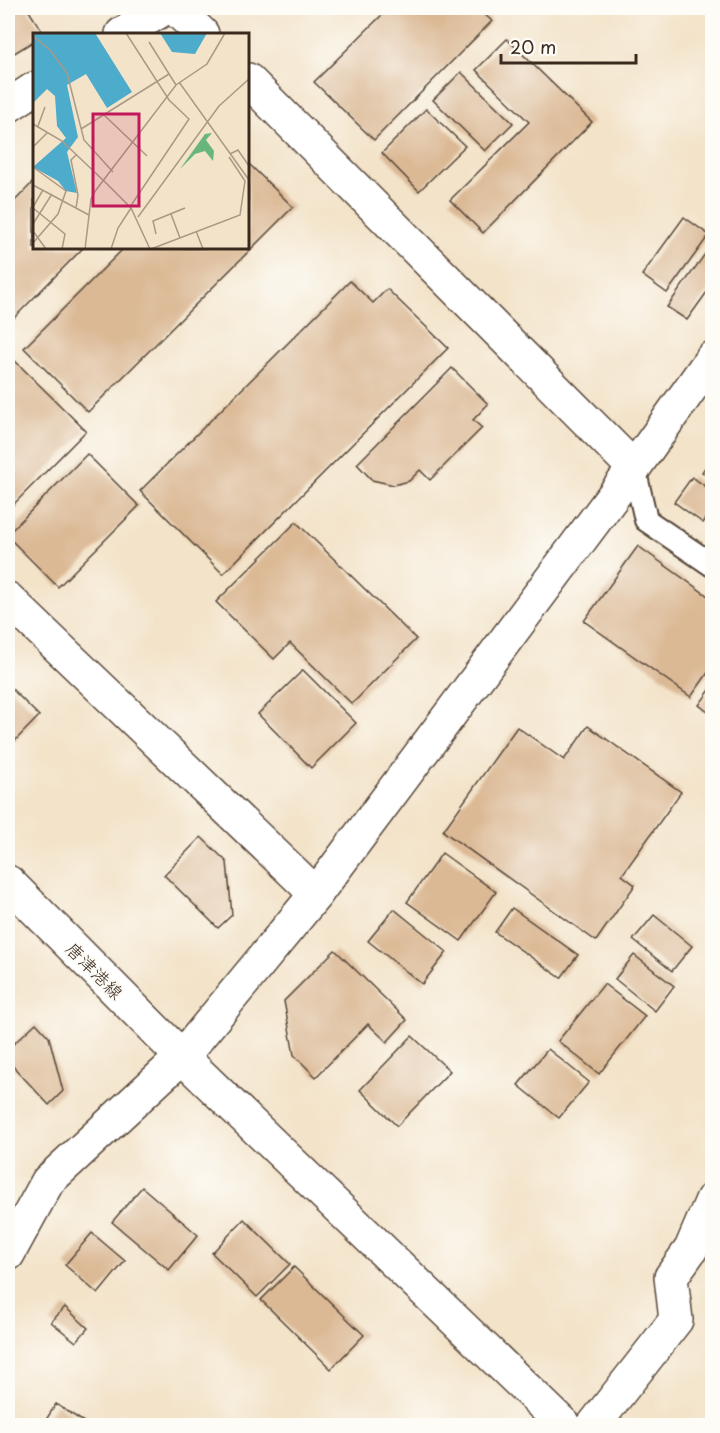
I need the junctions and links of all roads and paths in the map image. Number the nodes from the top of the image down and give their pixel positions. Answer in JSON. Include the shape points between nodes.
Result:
{"nodes":[{"id":1,"x":165,"y":8,"type":"edge"},
{"id":2,"x":176,"y":8,"type":"edge"},
{"id":3,"x":124,"y":33,"type":"edge"},
{"id":4,"x":201,"y":33,"type":"edge"},
{"id":5,"x":249,"y":81,"type":"edge"},
{"id":6,"x":33,"y":90,"type":"edge"},
{"id":7,"x":8,"y":106,"type":"edge"},
{"id":8,"x":712,"y":358,"type":"edge"},
{"id":9,"x":634,"y":468,"type":"junction"},
{"id":10,"x":712,"y":565,"type":"edge"},
{"id":11,"x":8,"y":599,"type":"edge"},
{"id":12,"x":8,"y":882,"type":"edge"},
{"id":13,"x":316,"y":894,"type":"junction"},
{"id":14,"x":182,"y":1057,"type":"junction"},
{"id":15,"x":712,"y":1200,"type":"edge"},
{"id":16,"x":8,"y":1254,"type":"edge"},
{"id":17,"x":565,"y":1425,"type":"edge"},
{"id":18,"x":593,"y":1425,"type":"edge"}],
"edges":[{"from":1,"to":3,"type":"street"},
{"from":2,"to":4,"type":"street"},
{"from":5,"to":9,"type":"street"},
{"from":6,"to":7,"type":"street"},
{"from":8,"to":9,"type":"street"},
{"from":9,"to":10,"type":"lane","via":[[646,520]]},
{"from":9,"to":13,"type":"street"},
{"from":11,"to":13,"type":"street"},
{"from":12,"to":14,"type":"street","name":"唐津港線"},
{"from":13,"to":14,"type":"street"},
{"from":14,"to":16,"type":"street","via":[[48,1181]]},
{"from":14,"to":17,"type":"street","name":"唐津港線"},
{"from":15,"to":18,"type":"street","via":[[691,1249],[670,1277],[676,1320]]}]}
